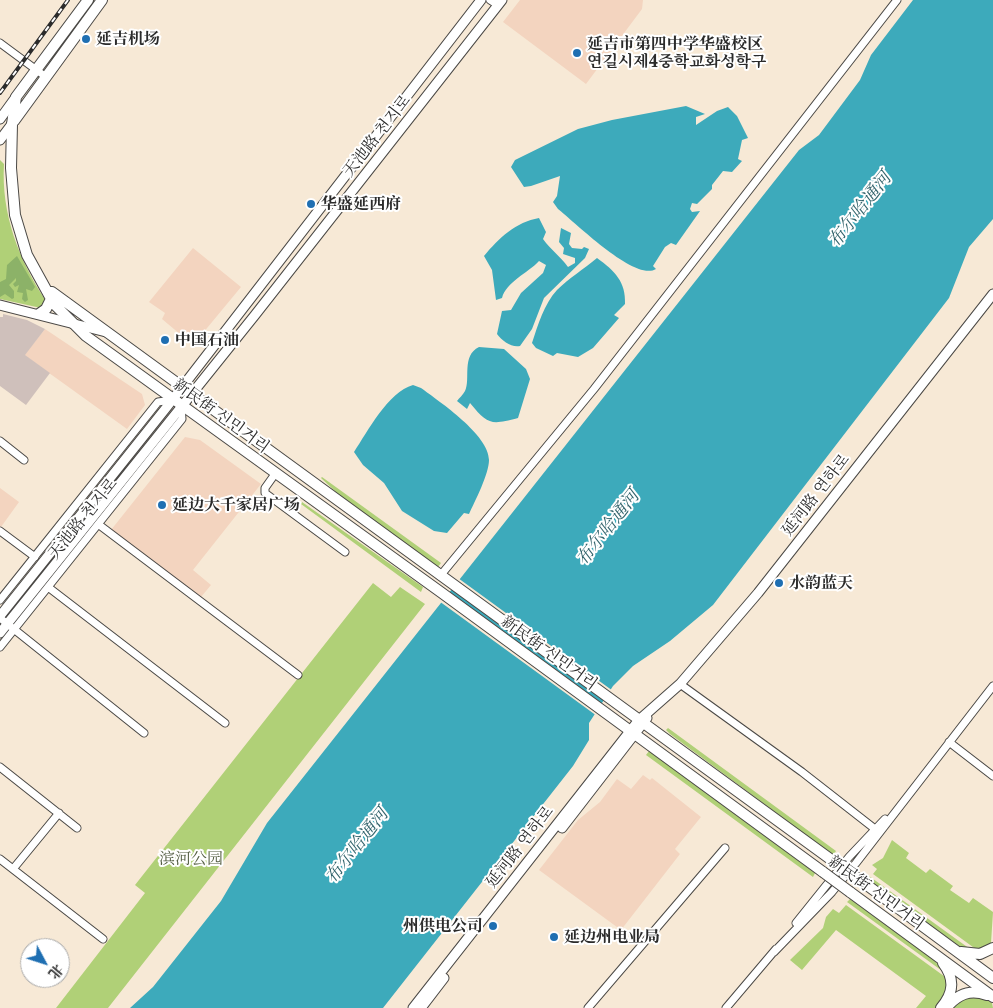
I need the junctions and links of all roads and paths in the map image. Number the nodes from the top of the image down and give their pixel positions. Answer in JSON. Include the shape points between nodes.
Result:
{"nodes":[{"id":1,"x":88,"y":0,"type":"edge"},
{"id":2,"x":102,"y":0,"type":"edge"},
{"id":3,"x":480,"y":0,"type":"edge"},
{"id":4,"x":897,"y":0,"type":"edge"},
{"id":5,"x":497,"y":2,"type":"edge"},
{"id":6,"x":0,"y":43,"type":"edge"},
{"id":7,"x":36,"y":70,"type":"junction"},
{"id":8,"x":46,"y":77,"type":"junction"},
{"id":9,"x":16,"y":97,"type":"junction"},
{"id":10,"x":0,"y":119,"type":"edge"},
{"id":11,"x":12,"y":124,"type":"junction"},
{"id":12,"x":0,"y":140,"type":"edge"},
{"id":13,"x":0,"y":155,"type":"edge"},
{"id":14,"x":11,"y":168,"type":"junction"},
{"id":15,"x":41,"y":281,"type":"junction"},
{"id":16,"x":993,"y":294,"type":"edge"},
{"id":17,"x":51,"y":299,"type":"junction"},
{"id":18,"x":0,"y":305,"type":"edge"},
{"id":19,"x":39,"y":314,"type":"junction"},
{"id":20,"x":52,"y":319,"type":"junction"},
{"id":21,"x":74,"y":325,"type":"junction"},
{"id":22,"x":106,"y":332,"type":"junction"},
{"id":23,"x":86,"y":336,"type":"junction"},
{"id":24,"x":183,"y":386,"type":"junction"},
{"id":25,"x":192,"y":392,"type":"junction"},
{"id":26,"x":172,"y":400,"type":"junction"},
{"id":27,"x":181,"y":406,"type":"junction"},
{"id":28,"x":0,"y":441,"type":"edge"},
{"id":29,"x":24,"y":460,"type":"dead end"},
{"id":30,"x":275,"y":474,"type":"junction"},
{"id":31,"x":98,"y":524,"type":"junction"},
{"id":32,"x":0,"y":531,"type":"edge"},
{"id":33,"x":345,"y":552,"type":"dead end"},
{"id":34,"x":34,"y":557,"type":"junction"},
{"id":35,"x":439,"y":574,"type":"junction"},
{"id":36,"x":429,"y":584,"type":"junction"},
{"id":37,"x":48,"y":587,"type":"junction"},
{"id":38,"x":0,"y":600,"type":"edge"},
{"id":39,"x":6,"y":621,"type":"edge"},
{"id":40,"x":0,"y":633,"type":"edge"},
{"id":41,"x":0,"y":647,"type":"edge"},
{"id":42,"x":298,"y":675,"type":"dead end"},
{"id":43,"x":680,"y":684,"type":"junction"},
{"id":44,"x":993,"y":686,"type":"edge"},
{"id":45,"x":640,"y":722,"type":"junction"},
{"id":46,"x":225,"y":723,"type":"dead end"},
{"id":47,"x":144,"y":733,"type":"dead end"},
{"id":48,"x":632,"y":733,"type":"junction"},
{"id":49,"x":949,"y":742,"type":"junction"},
{"id":50,"x":0,"y":767,"type":"edge"},
{"id":51,"x":993,"y":776,"type":"edge"},
{"id":52,"x":912,"y":789,"type":"junction"},
{"id":53,"x":59,"y":813,"type":"junction"},
{"id":54,"x":77,"y":828,"type":"dead end"},
{"id":55,"x":875,"y":829,"type":"junction"},
{"id":56,"x":725,"y":848,"type":"dead end"},
{"id":57,"x":0,"y":859,"type":"edge"},
{"id":58,"x":13,"y":869,"type":"junction"},
{"id":59,"x":103,"y":939,"type":"dead end"},
{"id":60,"x":993,"y":948,"type":"edge"},
{"id":61,"x":955,"y":950,"type":"junction"},
{"id":62,"x":774,"y":952,"type":"junction"},
{"id":63,"x":934,"y":953,"type":"junction"},
{"id":64,"x":993,"y":978,"type":"edge"},
{"id":65,"x":993,"y":997,"type":"edge"},
{"id":66,"x":413,"y":1008,"type":"edge"},
{"id":67,"x":421,"y":1008,"type":"edge"},
{"id":68,"x":588,"y":1008,"type":"edge"},
{"id":69,"x":726,"y":1008,"type":"edge"},
{"id":70,"x":941,"y":1008,"type":"edge"},
{"id":71,"x":946,"y":1008,"type":"edge"}],
"edges":[{"from":1,"to":7,"type":"highway"},
{"from":2,"to":8,"type":"highway"},
{"from":3,"to":24,"type":"main road","name":"天池路 천지로"},
{"from":4,"to":35,"type":"street","via":[[594,389]]},
{"from":5,"to":25,"type":"main road","name":"天池路 천지로"},
{"from":6,"to":7,"type":"street"},
{"from":7,"to":8,"type":"street"},
{"from":7,"to":9,"type":"highway"},
{"from":8,"to":11,"type":"highway"},
{"from":9,"to":10,"type":"main road"},
{"from":9,"to":11,"type":"highway","name":"新民街 신민거리"},
{"from":11,"to":12,"type":"main road"},
{"from":11,"to":14,"type":"highway","name":"新民街 신민거리"},
{"from":13,"to":14,"type":"highway"},
{"from":14,"to":15,"type":"highway","name":"新民街 신민거리","via":[[19,233]]},
{"from":15,"to":17,"type":"highway","name":"新民街 신민거리"},
{"from":15,"to":22,"type":"highway","name":"新民街 신민거리","via":[[57,298]]},
{"from":16,"to":43,"type":"main road","name":"延河路 연하로","via":[[758,593]]},
{"from":17,"to":19,"type":"highway"},
{"from":17,"to":21,"type":"highway","name":"新民街 신민거리"},
{"from":18,"to":19,"type":"main road","name":"新民街 신민거리"},
{"from":19,"to":20,"type":"main road","name":"新民街 신민거리"},
{"from":20,"to":21,"type":"main road","name":"新民街 신민거리"},
{"from":20,"to":23,"type":"main road","name":"新民街 신민거리"},
{"from":21,"to":22,"type":"main road","name":"新民街 신민거리"},
{"from":21,"to":23,"type":"highway","name":"新民街 신민거리"},
{"from":22,"to":24,"type":"highway","name":"新民街 신민거리"},
{"from":23,"to":26,"type":"highway","name":"新民街 신민거리"},
{"from":24,"to":25,"type":"highway","name":"新民街 신민거리"},
{"from":24,"to":26,"type":"main road","name":"天池路 천지로"},
{"from":25,"to":27,"type":"main road","name":"天池路 천지로"},
{"from":25,"to":35,"type":"highway","name":"新民街 신민거리"},
{"from":26,"to":27,"type":"highway","name":"新民街 신민거리"},
{"from":26,"to":34,"type":"street","name":"天池路 천지로","via":[[158,402]]},
{"from":26,"to":39,"type":"main road","name":"天池路 천지로"},
{"from":27,"to":30,"type":"highway","name":"新民街 신민거리"},
{"from":27,"to":31,"type":"street","name":"天池路 천지로","via":[[182,419]]},
{"from":27,"to":39,"type":"main road","name":"天池路 천지로"},
{"from":28,"to":29,"type":"street"},
{"from":30,"to":33,"type":"street","via":[[265,493]]},
{"from":30,"to":36,"type":"highway","name":"新民街 신민거리"},
{"from":31,"to":37,"type":"street","name":"天池路 천지로"},
{"from":31,"to":42,"type":"street"},
{"from":32,"to":34,"type":"street"},
{"from":34,"to":38,"type":"street","name":"天池路 천지로"},
{"from":35,"to":36,"type":"highway"},
{"from":35,"to":45,"type":"highway","name":"新民街 신민거리"},
{"from":36,"to":48,"type":"highway","name":"新民街 신민거리"},
{"from":37,"to":39,"type":"street","name":"天池路 천지로"},
{"from":37,"to":46,"type":"street"},
{"from":39,"to":40,"type":"main road","name":"天池路 천지로"},
{"from":39,"to":41,"type":"street","name":"天池路 천지로"},
{"from":39,"to":47,"type":"street"},
{"from":43,"to":45,"type":"main road","name":"延河路 연하로"},
{"from":43,"to":55,"type":"street"},
{"from":44,"to":49,"type":"street"},
{"from":45,"to":48,"type":"main road","name":"延河路 연하로"},
{"from":45,"to":61,"type":"highway","name":"新民街 신민거리","bridge":true},
{"from":48,"to":63,"type":"highway","name":"新民街 신민거리","bridge":true},
{"from":48,"to":66,"type":"main road","name":"延河路 연하로"},
{"from":48,"to":67,"type":"main road","name":"延河路 연하로"},
{"from":49,"to":51,"type":"street"},
{"from":49,"to":52,"type":"street"},
{"from":50,"to":53,"type":"street"},
{"from":52,"to":55,"type":"street"},
{"from":52,"to":62,"type":"street","via":[[832,892]]},
{"from":53,"to":54,"type":"street"},
{"from":53,"to":58,"type":"street"},
{"from":55,"to":62,"type":"street"},
{"from":56,"to":68,"type":"street"},
{"from":57,"to":58,"type":"street"},
{"from":58,"to":59,"type":"street"},
{"from":60,"to":61,"type":"highway","via":[[974,955]]},
{"from":61,"to":64,"type":"highway","name":"新民街 신민거리"},
{"from":62,"to":69,"type":"street"},
{"from":63,"to":65,"type":"highway","name":"新民街 신민거리"},
{"from":63,"to":70,"type":"highway","via":[[952,979],[948,998]]},
{"from":65,"to":71,"type":"highway","via":[[978,992],[967,993],[954,998]]}]}
